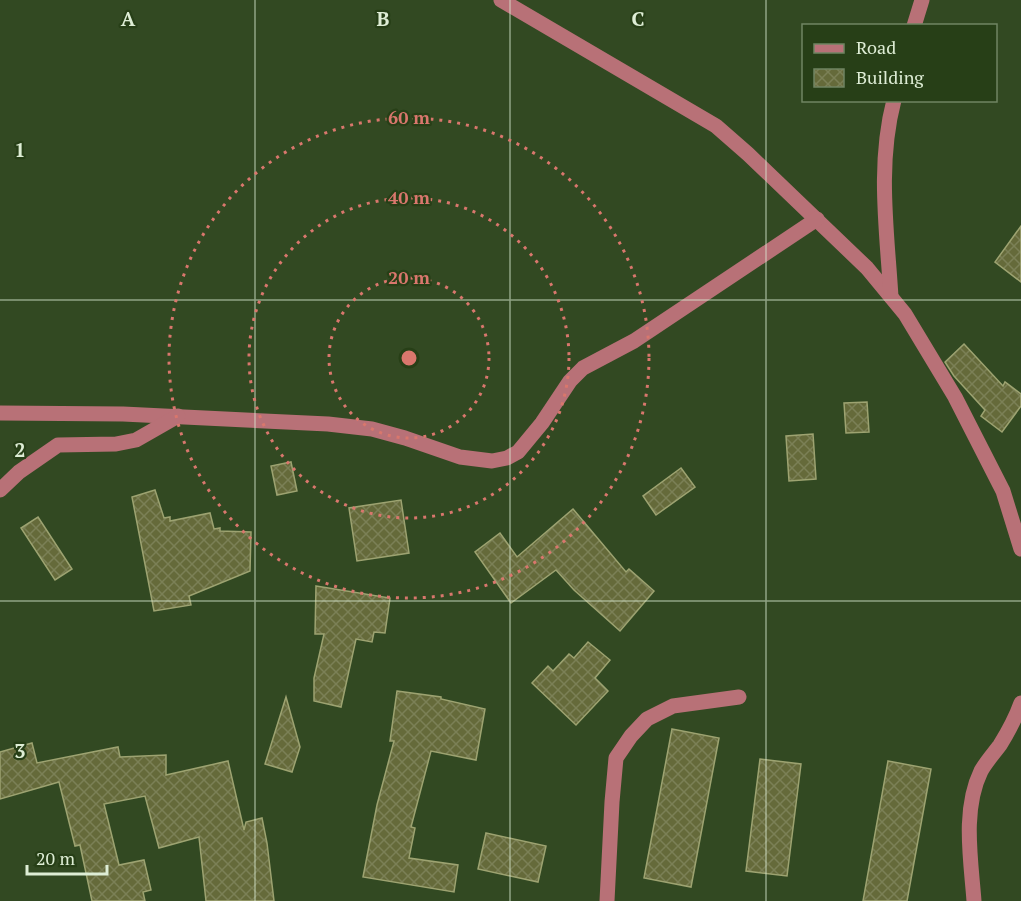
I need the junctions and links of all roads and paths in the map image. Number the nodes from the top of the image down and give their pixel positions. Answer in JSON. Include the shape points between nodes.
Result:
{"nodes":[{"id":1,"x":501,"y":0,"type":"edge"},
{"id":2,"x":922,"y":0,"type":"edge"},
{"id":3,"x":915,"y":24,"type":"edge"},
{"id":4,"x":893,"y":102,"type":"edge"},
{"id":5,"x":817,"y":219,"type":"junction"},
{"id":6,"x":891,"y":297,"type":"junction"},
{"id":7,"x":0,"y":413,"type":"edge"},
{"id":8,"x":178,"y":416,"type":"junction"},
{"id":9,"x":0,"y":490,"type":"edge"},
{"id":10,"x":1021,"y":549,"type":"edge"},
{"id":11,"x":739,"y":698,"type":"dead end"},
{"id":12,"x":1021,"y":703,"type":"edge"},
{"id":13,"x":607,"y":901,"type":"edge"},
{"id":14,"x":974,"y":901,"type":"edge"}],
"edges":[{"from":1,"to":5,"type":"street","via":[[716,126]]},
{"from":2,"to":3,"type":"street"},
{"from":4,"to":6,"type":"street","via":[[887,127],[883,178]]},
{"from":5,"to":6,"type":"street"},
{"from":5,"to":8,"type":"street","via":[[634,341],[583,368],[524,445],[507,458],[492,461],[460,457],[372,429]]},
{"from":6,"to":10,"type":"street","via":[[983,450],[1003,491]]},
{"from":7,"to":8,"type":"street"},
{"from":8,"to":9,"type":"street","via":[[136,440],[58,445],[19,471]]},
{"from":11,"to":13,"type":"street","via":[[673,706],[648,719],[616,758]]},
{"from":12,"to":14,"type":"street","via":[[1002,742],[981,771],[973,796],[970,830]]}]}
